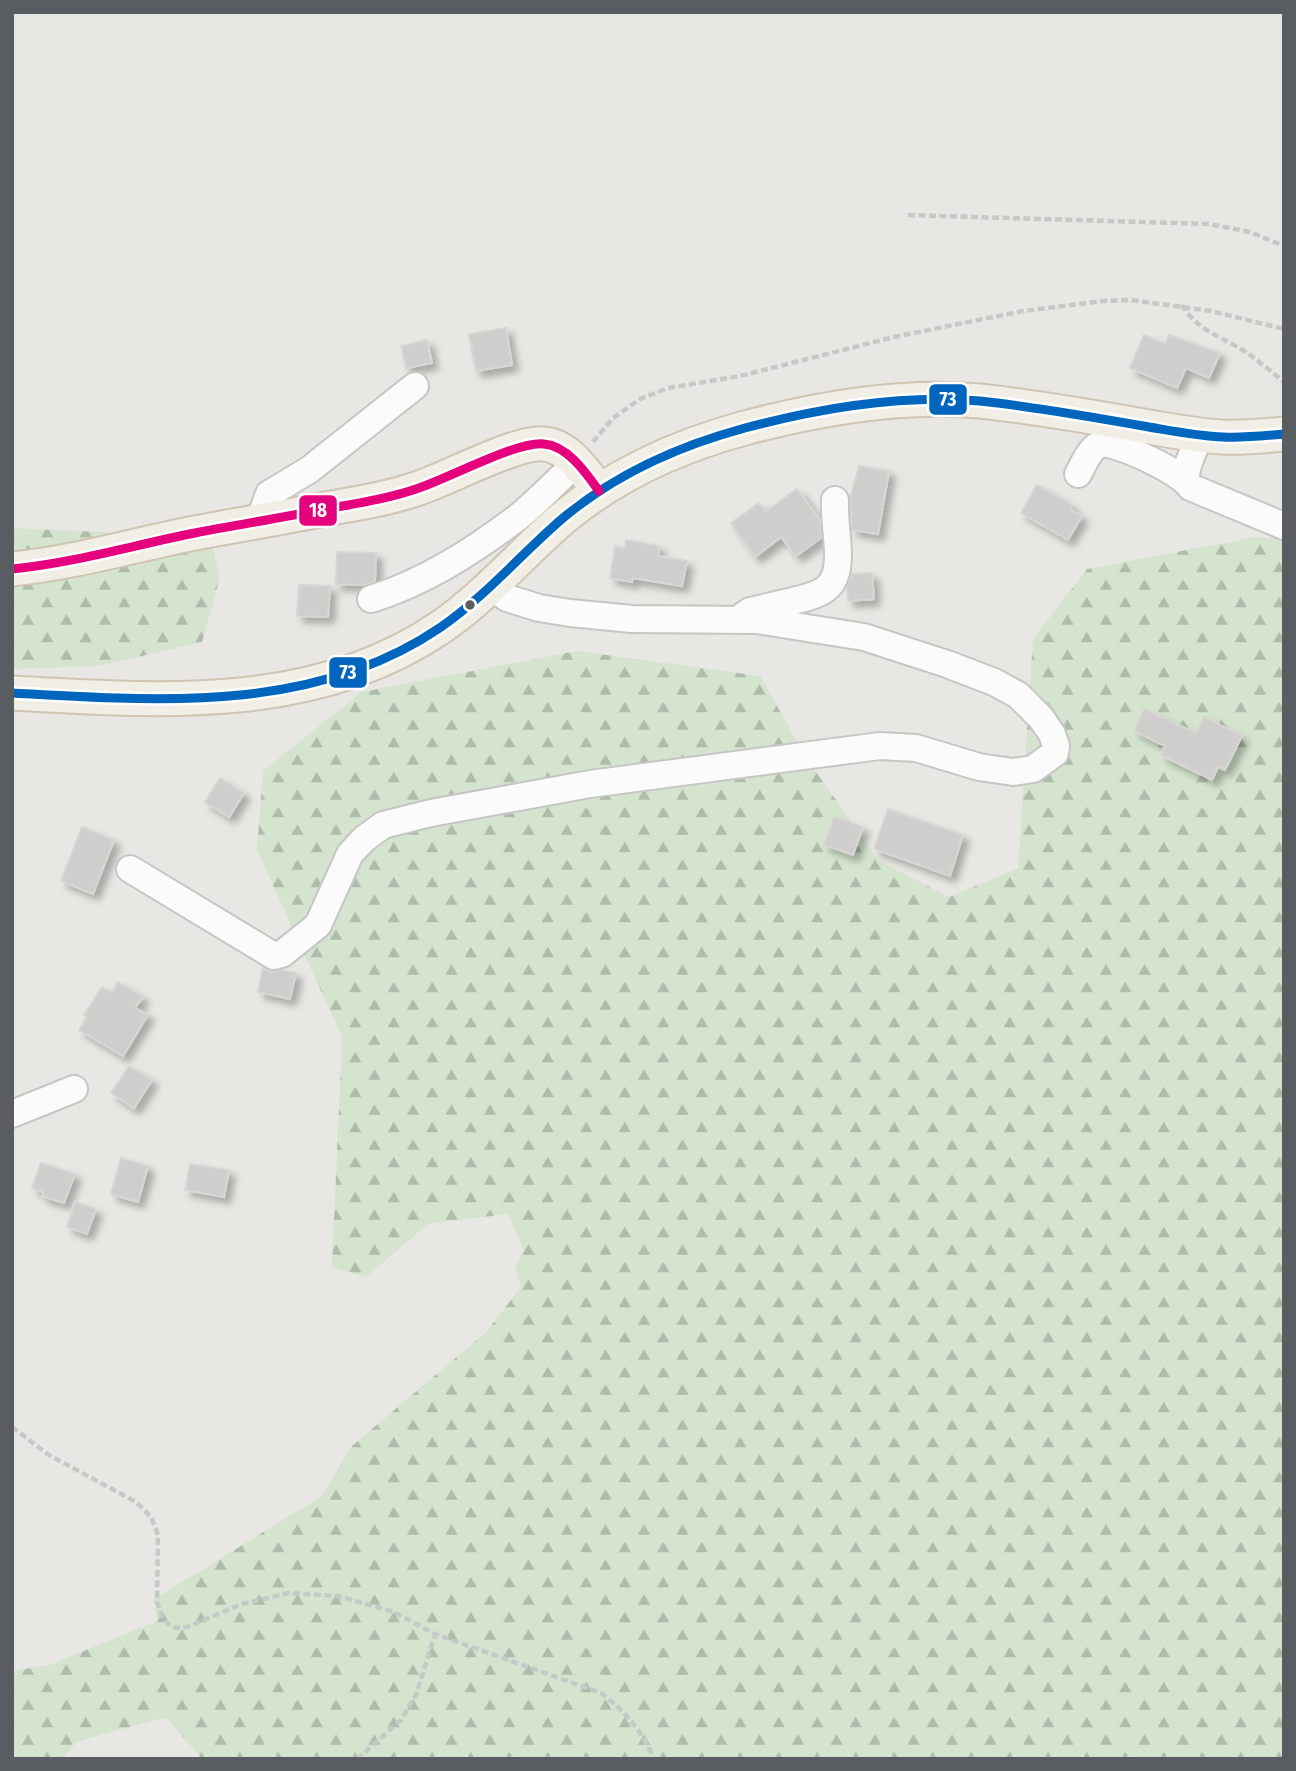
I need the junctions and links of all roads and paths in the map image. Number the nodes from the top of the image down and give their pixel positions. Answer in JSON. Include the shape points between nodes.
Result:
{"nodes":[{"id":1,"x":908,"y":215,"type":"dead end"},
{"id":2,"x":1284,"y":246,"type":"edge"},
{"id":3,"x":1182,"y":305,"type":"dead end"},
{"id":4,"x":1284,"y":382,"type":"edge"},
{"id":5,"x":415,"y":386,"type":"dead end"},
{"id":6,"x":1284,"y":434,"type":"edge"},
{"id":7,"x":1199,"y":435,"type":"junction"},
{"id":8,"x":577,"y":463,"type":"junction"},
{"id":9,"x":1078,"y":474,"type":"dead end"},
{"id":10,"x":1186,"y":479,"type":"junction"},
{"id":11,"x":600,"y":491,"type":"junction"},
{"id":12,"x":835,"y":500,"type":"dead end"},
{"id":13,"x":259,"y":521,"type":"junction"},
{"id":14,"x":1284,"y":526,"type":"edge"},
{"id":15,"x":12,"y":569,"type":"edge"},
{"id":16,"x":490,"y":586,"type":"junction"},
{"id":17,"x":371,"y":599,"type":"dead end"},
{"id":18,"x":737,"y":619,"type":"junction"},
{"id":19,"x":12,"y":693,"type":"edge"},
{"id":20,"x":130,"y":869,"type":"dead end"},
{"id":21,"x":74,"y":1089,"type":"dead end"},
{"id":22,"x":12,"y":1114,"type":"edge"},
{"id":23,"x":12,"y":1427,"type":"edge"},
{"id":24,"x":435,"y":1634,"type":"junction"},
{"id":25,"x":357,"y":1759,"type":"edge"},
{"id":26,"x":654,"y":1759,"type":"edge"}],
"edges":[{"from":1,"to":2,"type":"path","via":[[1209,223]]},
{"from":3,"to":4,"type":"path","via":[[1199,324],[1248,353]]},
{"from":5,"to":13,"type":"lane","via":[[309,470],[269,494]]},
{"from":6,"to":7,"type":"main road"},
{"from":7,"to":10,"type":"lane"},
{"from":7,"to":11,"type":"main road","via":[[979,401],[893,401],[811,412],[710,438],[644,464]]},
{"from":8,"to":11,"type":"main road"},
{"from":8,"to":13,"type":"main road","via":[[554,447],[534,444],[419,489]]},
{"from":8,"to":17,"type":"lane","via":[[519,516],[472,550],[422,580]]},
{"from":9,"to":10,"type":"lane","via":[[1102,444],[1152,461]]},
{"from":10,"to":14,"type":"lane","via":[[1190,486]]},
{"from":11,"to":16,"type":"main road","via":[[563,518]]},
{"from":12,"to":18,"type":"lane","via":[[838,569],[827,589]]},
{"from":13,"to":15,"type":"main road"},
{"from":16,"to":18,"type":"lane","via":[[507,598],[570,613],[632,619]]},
{"from":16,"to":19,"type":"main road","via":[[441,626],[392,654],[351,671],[278,691],[174,700]]},
{"from":18,"to":20,"type":"lane","via":[[864,637],[994,682],[1018,695],[1041,718],[1052,734],[1055,753],[1033,769],[1013,772],[916,748],[880,747],[590,784],[383,825],[350,854],[318,925],[274,956]]},
{"from":21,"to":22,"type":"lane"},
{"from":23,"to":24,"type":"path","via":[[49,1455],[136,1502],[151,1517],[158,1535],[157,1602],[162,1616],[176,1628],[289,1593],[338,1596],[394,1612]]},
{"from":24,"to":25,"type":"path","via":[[416,1695],[401,1720]]},
{"from":24,"to":26,"type":"path","via":[[601,1693],[637,1725]]}]}
